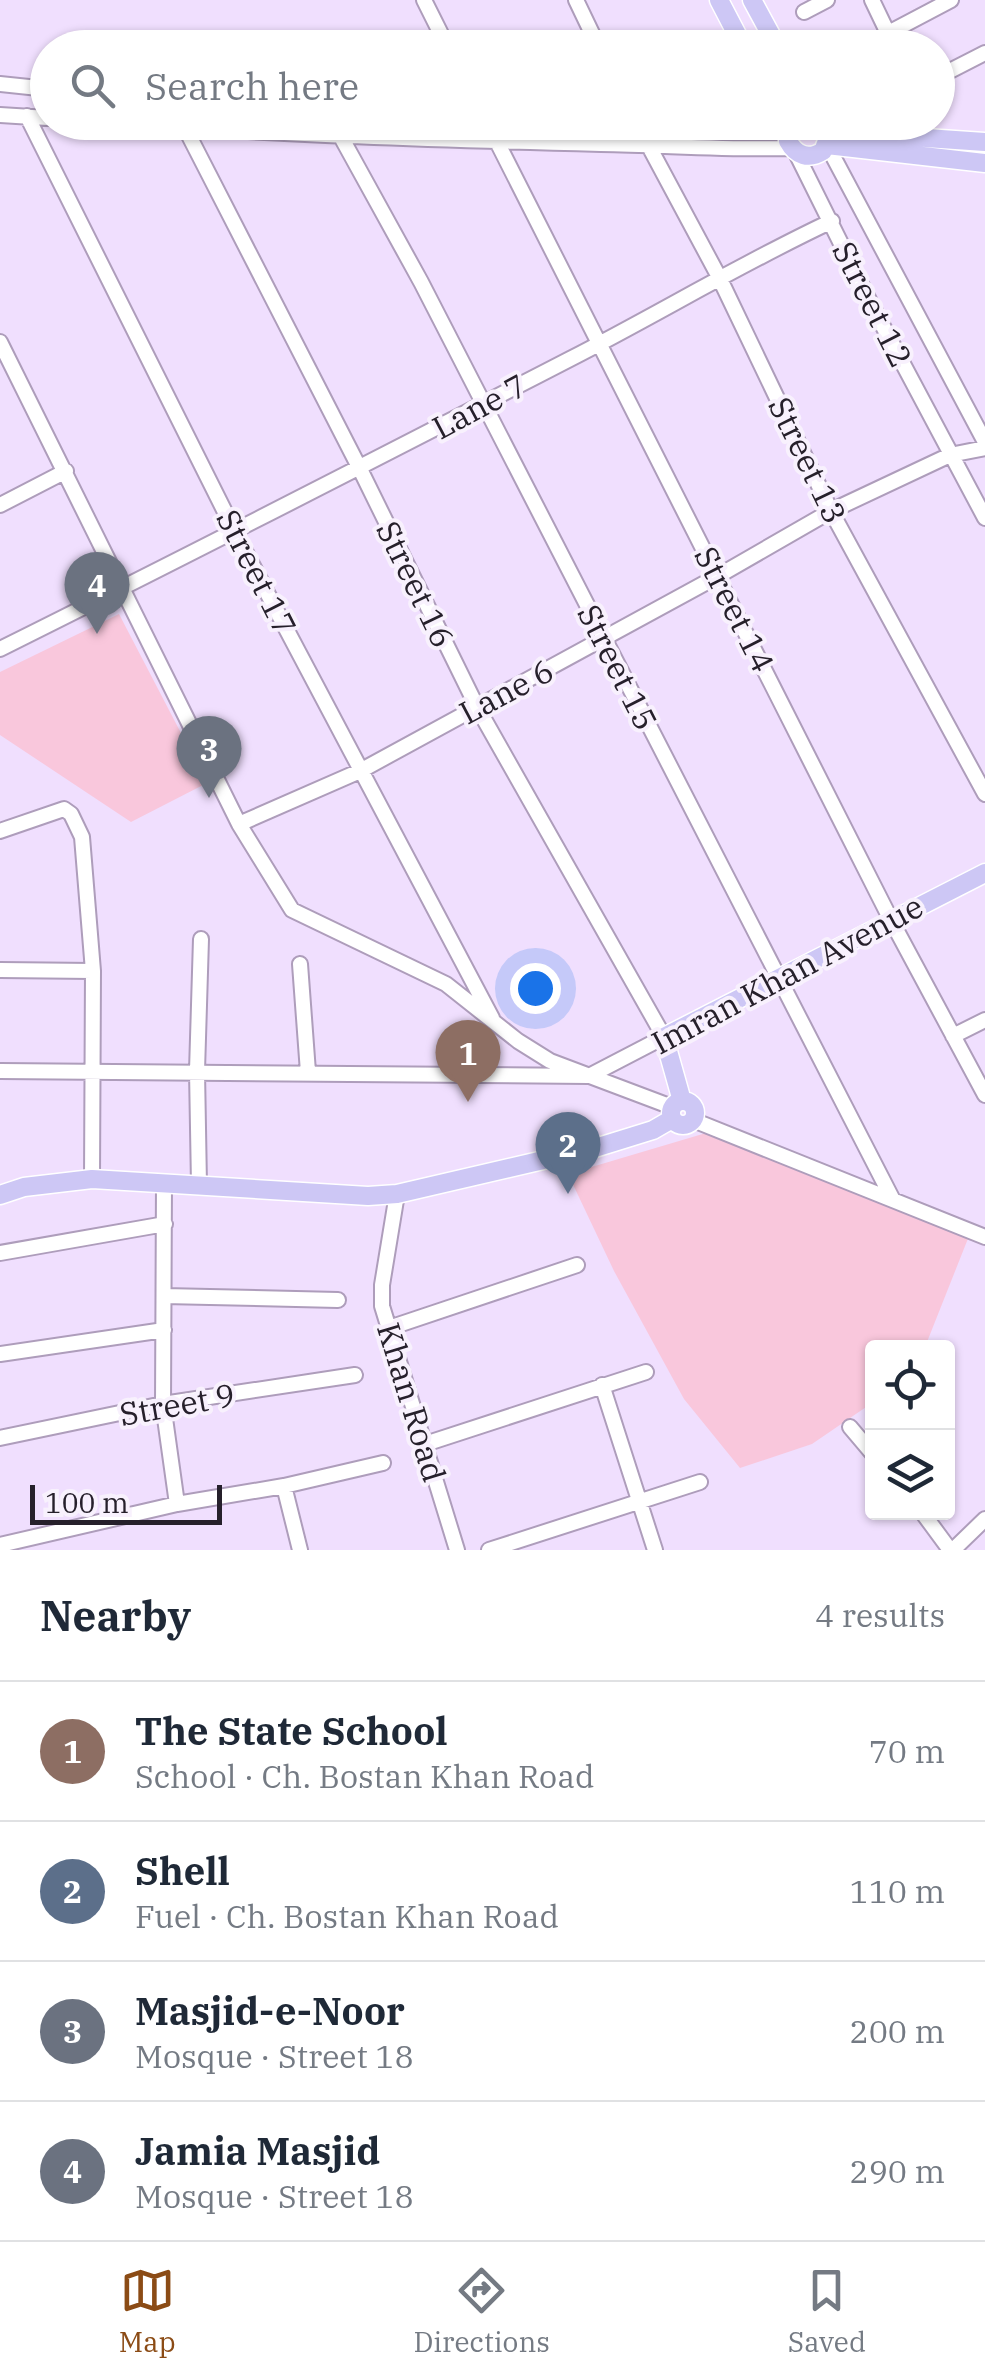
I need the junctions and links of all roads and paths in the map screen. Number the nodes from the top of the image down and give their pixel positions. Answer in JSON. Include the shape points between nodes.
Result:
{"nodes":[{"id":1,"x":424,"y":0,"type":"edge"},
{"id":2,"x":576,"y":0,"type":"edge"},
{"id":3,"x":719,"y":0,"type":"edge"},
{"id":4,"x":752,"y":0,"type":"edge"},
{"id":5,"x":827,"y":0,"type":"edge"},
{"id":6,"x":872,"y":0,"type":"edge"},
{"id":7,"x":951,"y":0,"type":"edge"},
{"id":8,"x":804,"y":12,"type":"dead end"},
{"id":9,"x":439,"y":30,"type":"edge"},
{"id":10,"x":590,"y":30,"type":"edge"},
{"id":11,"x":735,"y":30,"type":"edge"},
{"id":12,"x":768,"y":30,"type":"edge"},
{"id":13,"x":886,"y":30,"type":"edge"},
{"id":14,"x":891,"y":30,"type":"edge"},
{"id":15,"x":985,"y":52,"type":"edge"},
{"id":16,"x":955,"y":68,"type":"edge"},
{"id":17,"x":0,"y":84,"type":"edge"},
{"id":18,"x":30,"y":87,"type":"edge"},
{"id":19,"x":0,"y":115,"type":"edge"},
{"id":20,"x":27,"y":116,"type":"junction"},
{"id":21,"x":30,"y":116,"type":"edge"},
{"id":22,"x":30,"y":122,"type":"edge"},
{"id":23,"x":955,"y":135,"type":"edge"},
{"id":24,"x":39,"y":140,"type":"edge"},
{"id":25,"x":192,"y":140,"type":"edge"},
{"id":26,"x":343,"y":140,"type":"edge"},
{"id":27,"x":450,"y":140,"type":"edge"},
{"id":28,"x":645,"y":140,"type":"edge"},
{"id":29,"x":788,"y":140,"type":"edge"},
{"id":30,"x":827,"y":140,"type":"edge"},
{"id":31,"x":494,"y":142,"type":"junction"},
{"id":32,"x":985,"y":142,"type":"edge"},
{"id":33,"x":648,"y":145,"type":"junction"},
{"id":34,"x":827,"y":145,"type":"junction"},
{"id":35,"x":794,"y":151,"type":"junction"},
{"id":36,"x":985,"y":163,"type":"edge"},
{"id":37,"x":832,"y":221,"type":"junction"},
{"id":38,"x":719,"y":277,"type":"junction"},
{"id":39,"x":0,"y":342,"type":"edge"},
{"id":40,"x":598,"y":344,"type":"junction"},
{"id":41,"x":7,"y":370,"type":"edge"},
{"id":42,"x":482,"y":404,"type":"junction"},
{"id":43,"x":985,"y":445,"type":"edge"},
{"id":44,"x":950,"y":454,"type":"junction"},
{"id":45,"x":360,"y":468,"type":"junction"},
{"id":46,"x":66,"y":472,"type":"junction"},
{"id":47,"x":0,"y":505,"type":"edge"},
{"id":48,"x":832,"y":511,"type":"junction"},
{"id":49,"x":985,"y":518,"type":"edge"},
{"id":50,"x":235,"y":532,"type":"junction"},
{"id":51,"x":718,"y":576,"type":"junction"},
{"id":52,"x":123,"y":586,"type":"junction"},
{"id":53,"x":604,"y":640,"type":"junction"},
{"id":54,"x":0,"y":649,"type":"edge"},
{"id":55,"x":476,"y":706,"type":"junction"},
{"id":56,"x":360,"y":771,"type":"junction"},
{"id":57,"x":985,"y":794,"type":"edge"},
{"id":58,"x":239,"y":824,"type":"junction"},
{"id":59,"x":0,"y":831,"type":"edge"},
{"id":60,"x":985,"y":873,"type":"edge"},
{"id":61,"x":890,"y":920,"type":"junction"},
{"id":62,"x":200,"y":938,"type":"dead end"},
{"id":63,"x":300,"y":964,"type":"dead end"},
{"id":64,"x":0,"y":970,"type":"edge"},
{"id":65,"x":92,"y":971,"type":"junction"},
{"id":66,"x":778,"y":977,"type":"junction"},
{"id":67,"x":985,"y":1020,"type":"edge"},
{"id":68,"x":495,"y":1024,"type":"junction"},
{"id":69,"x":953,"y":1036,"type":"junction"},
{"id":70,"x":664,"y":1038,"type":"junction"},
{"id":71,"x":0,"y":1071,"type":"edge"},
{"id":72,"x":93,"y":1071,"type":"junction"},
{"id":73,"x":197,"y":1071,"type":"junction"},
{"id":74,"x":308,"y":1072,"type":"junction"},
{"id":75,"x":589,"y":1076,"type":"junction"},
{"id":76,"x":985,"y":1095,"type":"edge"},
{"id":77,"x":675,"y":1109,"type":"junction"},
{"id":78,"x":693,"y":1120,"type":"joint"},
{"id":79,"x":92,"y":1178,"type":"junction"},
{"id":80,"x":164,"y":1183,"type":"junction"},
{"id":81,"x":198,"y":1185,"type":"junction"},
{"id":82,"x":397,"y":1194,"type":"junction"},
{"id":83,"x":0,"y":1195,"type":"edge"},
{"id":84,"x":893,"y":1200,"type":"junction"},
{"id":85,"x":165,"y":1224,"type":"junction"},
{"id":86,"x":985,"y":1237,"type":"edge"},
{"id":87,"x":0,"y":1253,"type":"edge"},
{"id":88,"x":578,"y":1265,"type":"dead end"},
{"id":89,"x":164,"y":1296,"type":"junction"},
{"id":90,"x":338,"y":1300,"type":"dead end"},
{"id":91,"x":389,"y":1328,"type":"junction"},
{"id":92,"x":164,"y":1330,"type":"junction"},
{"id":93,"x":0,"y":1354,"type":"edge"},
{"id":94,"x":646,"y":1372,"type":"dead end"},
{"id":95,"x":355,"y":1375,"type":"dead end"},
{"id":96,"x":602,"y":1385,"type":"junction"},
{"id":97,"x":163,"y":1404,"type":"junction"},
{"id":98,"x":850,"y":1428,"type":"dead end"},
{"id":99,"x":0,"y":1438,"type":"edge"},
{"id":100,"x":425,"y":1444,"type":"junction"},
{"id":101,"x":865,"y":1445,"type":"edge"},
{"id":102,"x":383,"y":1463,"type":"dead end"},
{"id":103,"x":700,"y":1482,"type":"dead end"},
{"id":104,"x":284,"y":1486,"type":"junction"},
{"id":105,"x":640,"y":1502,"type":"junction"},
{"id":106,"x":177,"y":1504,"type":"junction"},
{"id":107,"x":985,"y":1519,"type":"edge"},
{"id":108,"x":928,"y":1520,"type":"edge"},
{"id":109,"x":0,"y":1545,"type":"edge"},
{"id":110,"x":300,"y":1550,"type":"edge"},
{"id":111,"x":457,"y":1550,"type":"edge"},
{"id":112,"x":489,"y":1550,"type":"edge"},
{"id":113,"x":655,"y":1550,"type":"edge"},
{"id":114,"x":951,"y":1550,"type":"edge"}],
"edges":[{"from":1,"to":9,"type":"street"},
{"from":2,"to":10,"type":"street"},
{"from":3,"to":11,"type":"main road"},
{"from":4,"to":12,"type":"main road"},
{"from":5,"to":8,"type":"street"},
{"from":6,"to":13,"type":"street"},
{"from":7,"to":14,"type":"street"},
{"from":15,"to":16,"type":"street"},
{"from":17,"to":18,"type":"street"},
{"from":19,"to":20,"type":"street"},
{"from":20,"to":21,"type":"street"},
{"from":20,"to":22,"type":"street","name":"Street 17"},
{"from":23,"to":32,"type":"main road"},
{"from":24,"to":50,"type":"street","name":"Street 17"},
{"from":25,"to":45,"type":"street","name":"Street 16"},
{"from":26,"to":42,"type":"street","name":"Street 15"},
{"from":27,"to":31,"type":"street"},
{"from":28,"to":33,"type":"street","name":"Street 13"},
{"from":29,"to":35,"type":"main road"},
{"from":30,"to":34,"type":"main road"},
{"from":31,"to":33,"type":"street"},
{"from":31,"to":40,"type":"street","name":"Street 14"},
{"from":33,"to":35,"type":"street"},
{"from":33,"to":38,"type":"street","name":"Street 13"},
{"from":34,"to":35,"type":"main road","via":[[817,154]]},
{"from":34,"to":36,"type":"main road"},
{"from":34,"to":43,"type":"street"},
{"from":35,"to":37,"type":"street","name":"Street 12"},
{"from":37,"to":38,"type":"street","name":"Lane 7"},
{"from":37,"to":44,"type":"street","name":"Street 12"},
{"from":38,"to":40,"type":"street","name":"Lane 7"},
{"from":38,"to":48,"type":"street","name":"Street 13"},
{"from":39,"to":41,"type":"street"},
{"from":40,"to":42,"type":"street","name":"Lane 7"},
{"from":40,"to":51,"type":"street","name":"Street 14"},
{"from":41,"to":46,"type":"street"},
{"from":42,"to":45,"type":"street","name":"Lane 7"},
{"from":42,"to":53,"type":"street","name":"Street 15"},
{"from":43,"to":44,"type":"street","name":"Lane 6"},
{"from":44,"to":48,"type":"street","name":"Lane 6"},
{"from":44,"to":49,"type":"street","name":"Street 12"},
{"from":45,"to":50,"type":"street","name":"Lane 7"},
{"from":45,"to":55,"type":"street","name":"Street 16"},
{"from":46,"to":47,"type":"street"},
{"from":46,"to":52,"type":"street"},
{"from":48,"to":51,"type":"street","name":"Lane 6"},
{"from":48,"to":57,"type":"street","name":"Street 13"},
{"from":50,"to":52,"type":"street","name":"Lane 7"},
{"from":50,"to":56,"type":"street","name":"Street 17"},
{"from":51,"to":53,"type":"street","name":"Lane 6"},
{"from":51,"to":61,"type":"street","name":"Street 14"},
{"from":52,"to":54,"type":"street","name":"Lane 7"},
{"from":52,"to":58,"type":"street"},
{"from":53,"to":55,"type":"street","name":"Lane 6"},
{"from":53,"to":66,"type":"street","name":"Street 15"},
{"from":55,"to":56,"type":"street","name":"Lane 6"},
{"from":55,"to":70,"type":"street","name":"Street 16"},
{"from":56,"to":58,"type":"street","name":"Lane 6"},
{"from":56,"to":68,"type":"street","name":"Street 17"},
{"from":58,"to":68,"type":"street","via":[[292,910],[446,984]]},
{"from":59,"to":65,"type":"street","via":[[64,808],[71,814],[82,837]]},
{"from":60,"to":61,"type":"main road","name":"Imran Khan Avenue"},
{"from":61,"to":66,"type":"main road","name":"Imran Khan Avenue"},
{"from":61,"to":69,"type":"street","name":"Street 14"},
{"from":62,"to":73,"type":"street"},
{"from":63,"to":74,"type":"street"},
{"from":64,"to":65,"type":"street"},
{"from":65,"to":72,"type":"street"},
{"from":66,"to":70,"type":"main road","name":"Imran Khan Avenue"},
{"from":66,"to":84,"type":"street","name":"Street 15"},
{"from":67,"to":69,"type":"street"},
{"from":68,"to":75,"type":"street","via":[[550,1061]]},
{"from":69,"to":76,"type":"street","name":"Street 14"},
{"from":70,"to":75,"type":"street","name":"Imran Khan Avenue"},
{"from":70,"to":77,"type":"main road"},
{"from":71,"to":72,"type":"street"},
{"from":72,"to":73,"type":"street"},
{"from":72,"to":79,"type":"street"},
{"from":73,"to":74,"type":"street"},
{"from":73,"to":81,"type":"street"},
{"from":74,"to":75,"type":"street"},
{"from":75,"to":77,"type":"street"},
{"from":77,"to":78,"type":"main road","via":[[693,1105]]},
{"from":77,"to":82,"type":"main road","via":[[654,1130]]},
{"from":78,"to":84,"type":"street"},
{"from":79,"to":80,"type":"main road"},
{"from":79,"to":83,"type":"main road"},
{"from":80,"to":81,"type":"main road"},
{"from":80,"to":85,"type":"street"},
{"from":81,"to":82,"type":"main road"},
{"from":82,"to":91,"type":"street","name":"Khan Road","via":[[382,1284]]},
{"from":84,"to":86,"type":"street"},
{"from":85,"to":87,"type":"street"},
{"from":85,"to":89,"type":"street"},
{"from":88,"to":91,"type":"street"},
{"from":89,"to":90,"type":"street"},
{"from":89,"to":92,"type":"street"},
{"from":91,"to":100,"type":"street","name":"Khan Road"},
{"from":92,"to":93,"type":"street"},
{"from":92,"to":97,"type":"street"},
{"from":94,"to":96,"type":"street"},
{"from":95,"to":97,"type":"street","name":"Street 9"},
{"from":96,"to":100,"type":"street"},
{"from":96,"to":105,"type":"street"},
{"from":97,"to":99,"type":"street","name":"Street 9"},
{"from":97,"to":106,"type":"street"},
{"from":98,"to":101,"type":"street"},
{"from":100,"to":111,"type":"street","name":"Khan Road"},
{"from":102,"to":104,"type":"street"},
{"from":103,"to":105,"type":"street"},
{"from":104,"to":106,"type":"street"},
{"from":104,"to":110,"type":"street"},
{"from":105,"to":112,"type":"street"},
{"from":105,"to":113,"type":"street"},
{"from":106,"to":109,"type":"street"},
{"from":107,"to":114,"type":"street"},
{"from":108,"to":114,"type":"street"}]}
